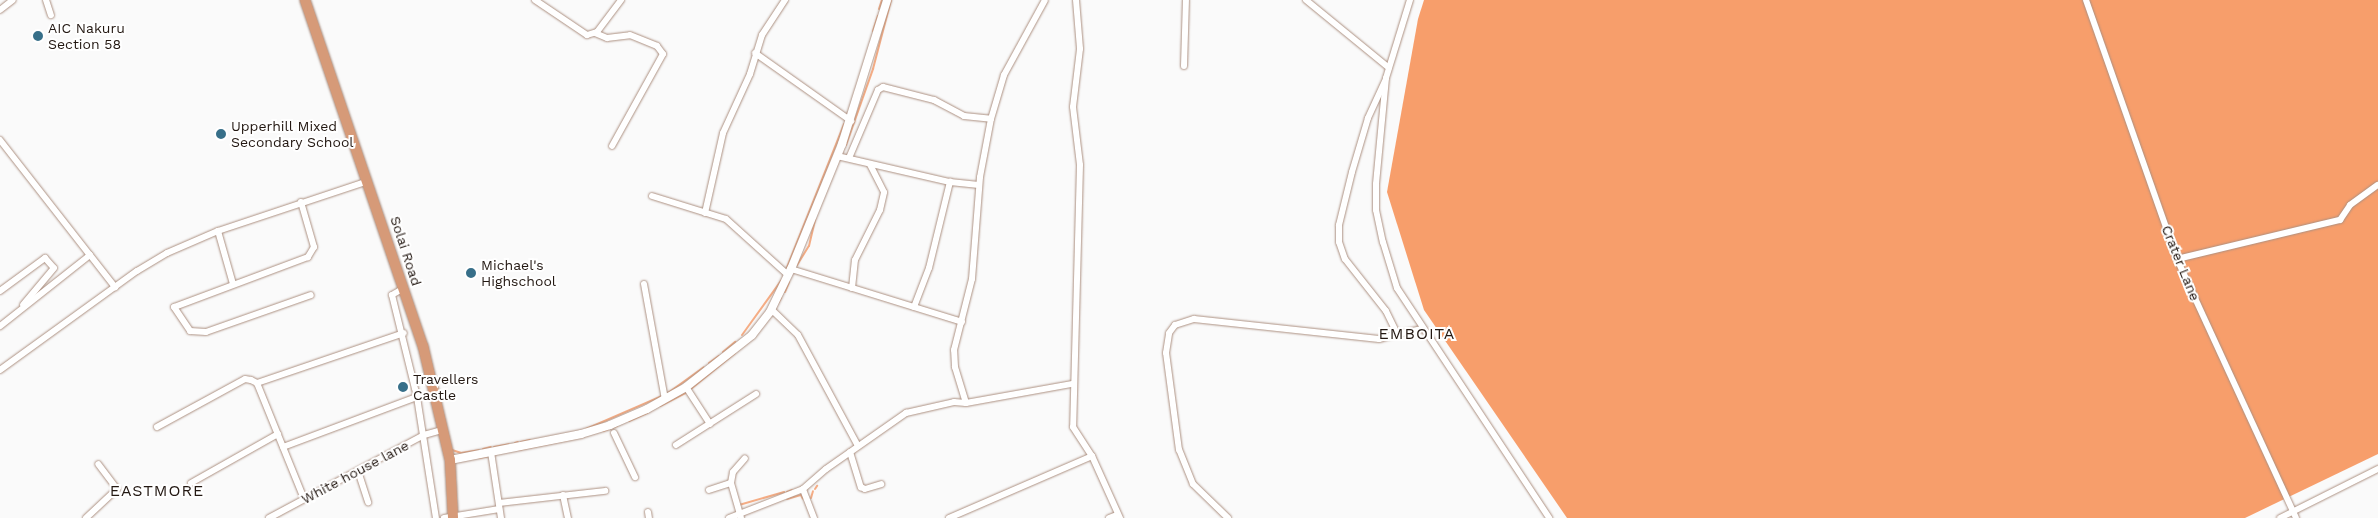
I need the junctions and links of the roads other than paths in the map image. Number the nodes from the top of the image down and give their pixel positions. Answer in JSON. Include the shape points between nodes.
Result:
{"nodes":[{"id":1,"x":13,"y":0,"type":"edge"},
{"id":2,"x":46,"y":0,"type":"edge"},
{"id":3,"x":305,"y":0,"type":"edge"},
{"id":4,"x":534,"y":0,"type":"edge"},
{"id":5,"x":620,"y":0,"type":"edge"},
{"id":6,"x":785,"y":0,"type":"edge"},
{"id":7,"x":887,"y":0,"type":"edge"},
{"id":8,"x":1045,"y":0,"type":"edge"},
{"id":9,"x":1076,"y":0,"type":"edge"},
{"id":10,"x":1186,"y":0,"type":"edge"},
{"id":11,"x":1306,"y":0,"type":"edge"},
{"id":12,"x":1410,"y":0,"type":"edge"},
{"id":13,"x":2086,"y":0,"type":"edge"},
{"id":14,"x":0,"y":10,"type":"edge"},
{"id":15,"x":51,"y":15,"type":"dead end"},
{"id":16,"x":595,"y":33,"type":"junction"},
{"id":17,"x":755,"y":53,"type":"junction"},
{"id":18,"x":1184,"y":66,"type":"dead end"},
{"id":19,"x":1389,"y":68,"type":"junction"},
{"id":20,"x":1386,"y":78,"type":"junction"},
{"id":21,"x":991,"y":119,"type":"junction"},
{"id":22,"x":851,"y":121,"type":"junction"},
{"id":23,"x":0,"y":140,"type":"edge"},
{"id":24,"x":612,"y":146,"type":"dead end"},
{"id":25,"x":837,"y":156,"type":"junction"},
{"id":26,"x":849,"y":158,"type":"junction"},
{"id":27,"x":870,"y":164,"type":"junction"},
{"id":28,"x":368,"y":180,"type":"junction"},
{"id":29,"x":950,"y":182,"type":"junction"},
{"id":30,"x":980,"y":185,"type":"junction"},
{"id":31,"x":2378,"y":185,"type":"edge"},
{"id":32,"x":652,"y":196,"type":"dead end"},
{"id":33,"x":300,"y":202,"type":"junction"},
{"id":34,"x":705,"y":213,"type":"junction"},
{"id":35,"x":218,"y":230,"type":"junction"},
{"id":36,"x":90,"y":254,"type":"junction"},
{"id":37,"x":2177,"y":259,"type":"junction"},
{"id":38,"x":790,"y":272,"type":"junction"},
{"id":39,"x":233,"y":284,"type":"junction"},
{"id":40,"x":644,"y":284,"type":"dead end"},
{"id":41,"x":115,"y":286,"type":"junction"},
{"id":42,"x":404,"y":288,"type":"junction"},
{"id":43,"x":852,"y":288,"type":"junction"},
{"id":44,"x":0,"y":291,"type":"edge"},
{"id":45,"x":311,"y":295,"type":"dead end"},
{"id":46,"x":914,"y":307,"type":"junction"},
{"id":47,"x":771,"y":309,"type":"junction"},
{"id":48,"x":14,"y":315,"type":"junction"},
{"id":49,"x":962,"y":322,"type":"junction"},
{"id":50,"x":0,"y":326,"type":"edge"},
{"id":51,"x":1423,"y":329,"type":"junction"},
{"id":52,"x":404,"y":333,"type":"junction"},
{"id":53,"x":1398,"y":334,"type":"junction"},
{"id":54,"x":0,"y":370,"type":"edge"},
{"id":55,"x":256,"y":383,"type":"junction"},
{"id":56,"x":1072,"y":384,"type":"junction"},
{"id":57,"x":686,"y":386,"type":"junction"},
{"id":58,"x":756,"y":394,"type":"dead end"},
{"id":59,"x":417,"y":397,"type":"junction"},
{"id":60,"x":665,"y":399,"type":"junction"},
{"id":61,"x":966,"y":403,"type":"junction"},
{"id":62,"x":710,"y":424,"type":"junction"},
{"id":63,"x":157,"y":427,"type":"dead end"},
{"id":64,"x":442,"y":430,"type":"junction"},
{"id":65,"x":614,"y":433,"type":"dead end"},
{"id":66,"x":278,"y":434,"type":"junction"},
{"id":67,"x":424,"y":435,"type":"junction"},
{"id":68,"x":676,"y":445,"type":"dead end"},
{"id":69,"x":858,"y":446,"type":"junction"},
{"id":70,"x":284,"y":447,"type":"junction"},
{"id":71,"x":491,"y":452,"type":"junction"},
{"id":72,"x":850,"y":452,"type":"junction"},
{"id":73,"x":1092,"y":456,"type":"junction"},
{"id":74,"x":745,"y":458,"type":"dead end"},
{"id":75,"x":450,"y":460,"type":"junction"},
{"id":76,"x":98,"y":464,"type":"dead end"},
{"id":77,"x":2378,"y":469,"type":"edge"},
{"id":78,"x":358,"y":471,"type":"junction"},
{"id":79,"x":635,"y":476,"type":"dead end"},
{"id":80,"x":731,"y":483,"type":"junction"},
{"id":81,"x":192,"y":484,"type":"dead end"},
{"id":82,"x":880,"y":484,"type":"dead end"},
{"id":83,"x":803,"y":488,"type":"junction"},
{"id":84,"x":709,"y":490,"type":"dead end"},
{"id":85,"x":605,"y":491,"type":"dead end"},
{"id":86,"x":563,"y":495,"type":"junction"},
{"id":87,"x":304,"y":499,"type":"junction"},
{"id":88,"x":368,"y":502,"type":"dead end"},
{"id":89,"x":499,"y":506,"type":"junction"},
{"id":90,"x":740,"y":515,"type":"edge"},
{"id":91,"x":2295,"y":515,"type":"edge"},
{"id":92,"x":1118,"y":516,"type":"edge"},
{"id":93,"x":450,"y":517,"type":"edge"},
{"id":94,"x":86,"y":518,"type":"edge"},
{"id":95,"x":269,"y":518,"type":"edge"},
{"id":96,"x":436,"y":518,"type":"edge"},
{"id":97,"x":501,"y":518,"type":"edge"},
{"id":98,"x":568,"y":518,"type":"edge"},
{"id":99,"x":729,"y":518,"type":"edge"},
{"id":100,"x":814,"y":518,"type":"edge"},
{"id":101,"x":948,"y":518,"type":"edge"},
{"id":102,"x":1109,"y":518,"type":"edge"},
{"id":103,"x":1228,"y":518,"type":"edge"},
{"id":104,"x":1549,"y":518,"type":"edge"},
{"id":105,"x":2280,"y":518,"type":"edge"}],
"edges":[{"from":1,"to":14,"type":"street"},
{"from":2,"to":15,"type":"street"},
{"from":3,"to":28,"type":"highway","name":"Solai Road"},
{"from":4,"to":16,"type":"street","via":[[583,34]]},
{"from":5,"to":16,"type":"street"},
{"from":6,"to":17,"type":"street","via":[[762,35]]},
{"from":7,"to":22,"type":"street"},
{"from":8,"to":21,"type":"street","via":[[1004,75]]},
{"from":9,"to":56,"type":"street","via":[[1080,49],[1073,107],[1080,165]]},
{"from":10,"to":18,"type":"street"},
{"from":11,"to":19,"type":"street"},
{"from":12,"to":19,"type":"street"},
{"from":13,"to":37,"type":"street","name":"Crater Lane"},
{"from":16,"to":24,"type":"street","via":[[607,38],[630,35],[657,46],[663,54]]},
{"from":17,"to":22,"type":"street"},
{"from":17,"to":34,"type":"street","via":[[750,74],[723,133]]},
{"from":19,"to":20,"type":"street"},
{"from":20,"to":51,"type":"street","via":[[1376,210],[1397,288]]},
{"from":20,"to":53,"type":"street","via":[[1368,118],[1352,172],[1339,225],[1339,242],[1345,259],[1386,311]]},
{"from":21,"to":26,"type":"street","via":[[964,116],[934,100],[883,86],[878,90]]},
{"from":21,"to":30,"type":"street"},
{"from":22,"to":25,"type":"street"},
{"from":23,"to":36,"type":"street"},
{"from":25,"to":26,"type":"street"},
{"from":25,"to":38,"type":"street"},
{"from":26,"to":27,"type":"street"},
{"from":27,"to":29,"type":"street"},
{"from":27,"to":43,"type":"street","via":[[884,192],[880,210],[855,260]]},
{"from":28,"to":33,"type":"street"},
{"from":28,"to":42,"type":"highway","name":"Solai Road"},
{"from":29,"to":30,"type":"street"},
{"from":29,"to":46,"type":"street","via":[[929,268]]},
{"from":30,"to":49,"type":"street","via":[[972,279]]},
{"from":31,"to":37,"type":"street","via":[[2350,206],[2340,220]]},
{"from":32,"to":34,"type":"street"},
{"from":33,"to":35,"type":"street"},
{"from":33,"to":39,"type":"street","via":[[314,247],[312,253]]},
{"from":34,"to":38,"type":"street","via":[[726,220]]},
{"from":35,"to":39,"type":"street"},
{"from":35,"to":41,"type":"street","via":[[166,253]]},
{"from":36,"to":41,"type":"street"},
{"from":36,"to":48,"type":"street"},
{"from":37,"to":91,"type":"street","name":"Crater Lane"},
{"from":38,"to":43,"type":"street"},
{"from":38,"to":47,"type":"street"},
{"from":39,"to":45,"type":"street","via":[[176,304],[175,312],[190,331],[206,332]]},
{"from":40,"to":60,"type":"street"},
{"from":41,"to":54,"type":"street"},
{"from":42,"to":52,"type":"street","via":[[392,295]]},
{"from":42,"to":64,"type":"highway","name":"Solai Road","via":[[423,346]]},
{"from":43,"to":46,"type":"street"},
{"from":44,"to":48,"type":"street","via":[[42,258],[54,268]]},
{"from":46,"to":49,"type":"street"},
{"from":47,"to":57,"type":"street","via":[[752,335]]},
{"from":47,"to":69,"type":"street","via":[[798,335]]},
{"from":48,"to":50,"type":"street"},
{"from":49,"to":61,"type":"street","via":[[954,350],[955,367]]},
{"from":51,"to":53,"type":"street"},
{"from":51,"to":104,"type":"street"},
{"from":52,"to":55,"type":"street"},
{"from":52,"to":59,"type":"street"},
{"from":53,"to":103,"type":"street","via":[[1379,339],[1194,319],[1175,325],[1169,333],[1166,353],[1179,450],[1193,484]]},
{"from":55,"to":63,"type":"street","via":[[245,379]]},
{"from":55,"to":66,"type":"street"},
{"from":56,"to":61,"type":"street"},
{"from":56,"to":73,"type":"street","via":[[1073,426]]},
{"from":57,"to":60,"type":"street"},
{"from":57,"to":62,"type":"street"},
{"from":58,"to":62,"type":"street"},
{"from":59,"to":67,"type":"street"},
{"from":59,"to":70,"type":"street"},
{"from":60,"to":71,"type":"street","via":[[610,425]]},
{"from":61,"to":69,"type":"street","via":[[954,402],[906,412]]},
{"from":62,"to":68,"type":"street"},
{"from":64,"to":67,"type":"street","name":"White house lane"},
{"from":64,"to":75,"type":"highway","name":"Solai Road"},
{"from":65,"to":79,"type":"street"},
{"from":66,"to":70,"type":"street"},
{"from":66,"to":81,"type":"street"},
{"from":67,"to":78,"type":"street","name":"White house lane"},
{"from":67,"to":96,"type":"street"},
{"from":69,"to":72,"type":"street"},
{"from":70,"to":87,"type":"street"},
{"from":71,"to":75,"type":"street"},
{"from":71,"to":89,"type":"street"},
{"from":72,"to":82,"type":"street","via":[[863,489]]},
{"from":72,"to":83,"type":"street"},
{"from":73,"to":92,"type":"street"},
{"from":73,"to":101,"type":"street"},
{"from":74,"to":80,"type":"street","via":[[733,472]]},
{"from":75,"to":93,"type":"highway","name":"Solai Road"},
{"from":76,"to":94,"type":"street","via":[[117,489]]},
{"from":77,"to":91,"type":"street"},
{"from":78,"to":87,"type":"street","name":"White house lane"},
{"from":78,"to":88,"type":"street"},
{"from":80,"to":84,"type":"street"},
{"from":80,"to":90,"type":"street"},
{"from":83,"to":90,"type":"street"},
{"from":83,"to":100,"type":"street"},
{"from":85,"to":86,"type":"street"},
{"from":86,"to":89,"type":"street"},
{"from":86,"to":98,"type":"street"},
{"from":87,"to":95,"type":"street","name":"White house lane"},
{"from":89,"to":93,"type":"street"},
{"from":89,"to":97,"type":"street"},
{"from":90,"to":99,"type":"street"},
{"from":91,"to":105,"type":"street"},
{"from":92,"to":102,"type":"street"}]}
